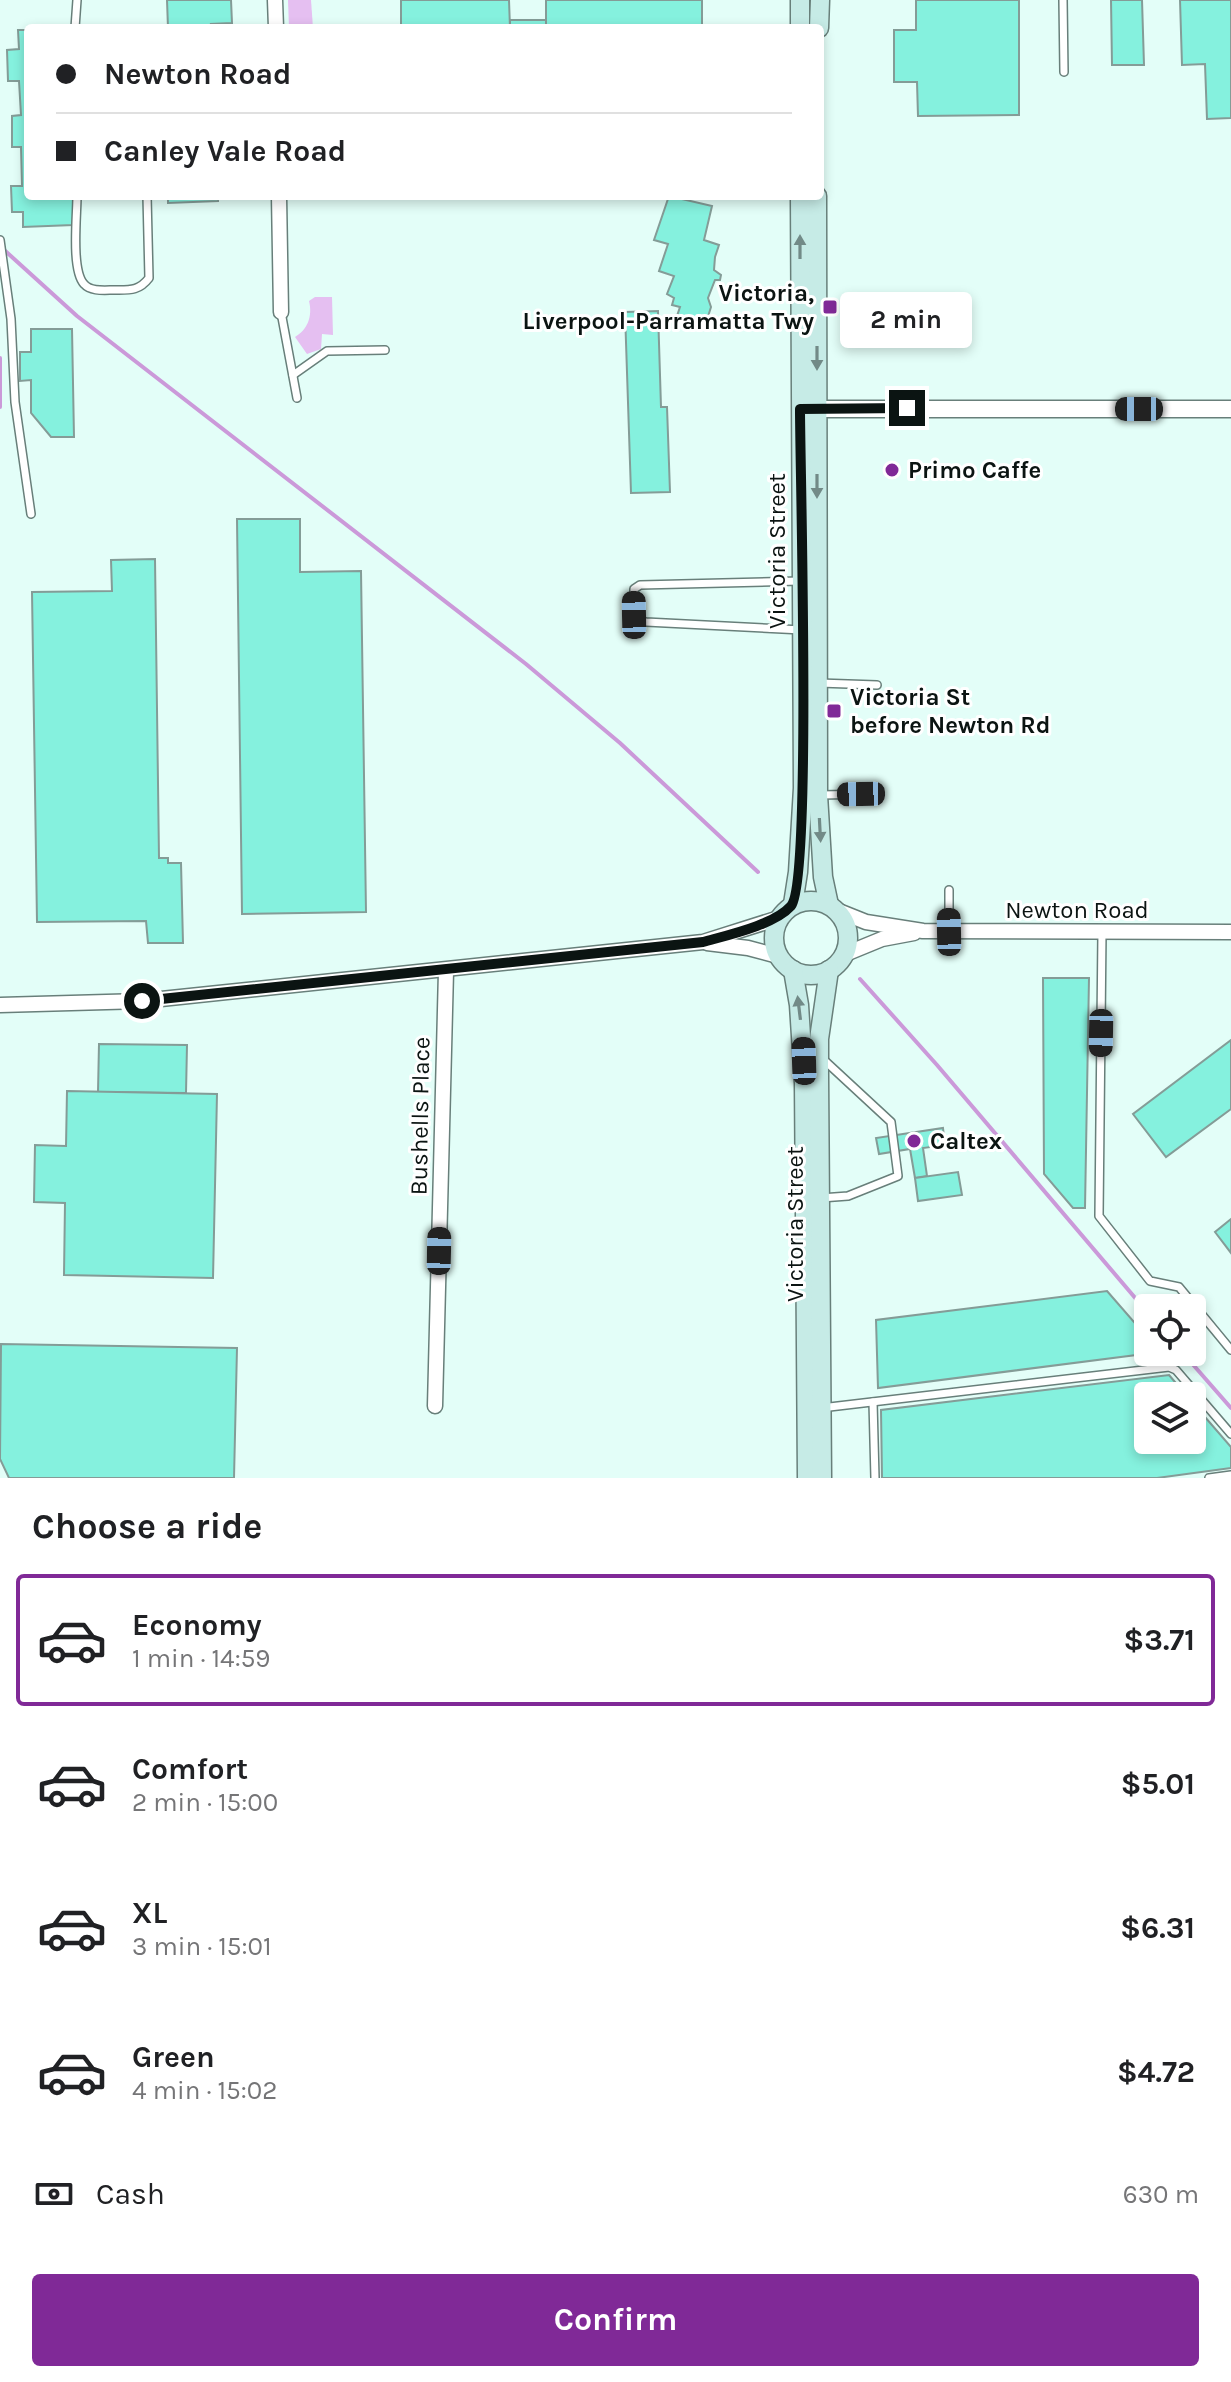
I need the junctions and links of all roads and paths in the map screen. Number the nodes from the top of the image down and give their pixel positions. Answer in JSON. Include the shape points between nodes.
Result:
{"nodes":[{"id":1,"x":77,"y":0,"type":"edge"},
{"id":2,"x":275,"y":0,"type":"edge"},
{"id":3,"x":800,"y":0,"type":"edge"},
{"id":4,"x":820,"y":0,"type":"edge"},
{"id":5,"x":1063,"y":0,"type":"edge"},
{"id":6,"x":75,"y":24,"type":"edge"},
{"id":7,"x":276,"y":24,"type":"edge"},
{"id":8,"x":800,"y":24,"type":"edge"},
{"id":9,"x":819,"y":24,"type":"edge"},
{"id":10,"x":1064,"y":72,"type":"dead end"},
{"id":11,"x":77,"y":200,"type":"edge"},
{"id":12,"x":147,"y":200,"type":"edge"},
{"id":13,"x":279,"y":200,"type":"edge"},
{"id":14,"x":800,"y":200,"type":"edge"},
{"id":15,"x":817,"y":200,"type":"edge"},
{"id":16,"x":0,"y":240,"type":"edge"},
{"id":17,"x":281,"y":312,"type":"joint"},
{"id":18,"x":385,"y":350,"type":"dead end"},
{"id":19,"x":293,"y":375,"type":"junction"},
{"id":20,"x":297,"y":398,"type":"dead end"},
{"id":21,"x":809,"y":408,"type":"junction"},
{"id":22,"x":1231,"y":409,"type":"edge"},
{"id":23,"x":31,"y":514,"type":"dead end"},
{"id":24,"x":801,"y":581,"type":"junction"},
{"id":25,"x":802,"y":630,"type":"junction"},
{"id":26,"x":817,"y":683,"type":"junction"},
{"id":27,"x":877,"y":685,"type":"dead end"},
{"id":28,"x":876,"y":794,"type":"dead end"},
{"id":29,"x":818,"y":795,"type":"junction"},
{"id":30,"x":949,"y":890,"type":"dead end"},
{"id":31,"x":793,"y":904,"type":"junction"},
{"id":32,"x":832,"y":908,"type":"junction"},
{"id":33,"x":779,"y":918,"type":"junction"},
{"id":34,"x":923,"y":931,"type":"junction"},
{"id":35,"x":949,"y":932,"type":"junction"},
{"id":36,"x":1102,"y":932,"type":"junction"},
{"id":37,"x":1231,"y":932,"type":"edge"},
{"id":38,"x":703,"y":942,"type":"junction"},
{"id":39,"x":843,"y":955,"type":"junction"},
{"id":40,"x":778,"y":956,"type":"junction"},
{"id":41,"x":793,"y":970,"type":"junction"},
{"id":42,"x":829,"y":970,"type":"junction"},
{"id":43,"x":446,"y":971,"type":"junction"},
{"id":44,"x":0,"y":1005,"type":"edge"},
{"id":45,"x":819,"y":1056,"type":"junction"},
{"id":46,"x":819,"y":1198,"type":"junction"},
{"id":47,"x":1231,"y":1350,"type":"edge"},
{"id":48,"x":873,"y":1402,"type":"junction"},
{"id":49,"x":435,"y":1406,"type":"dead end"},
{"id":50,"x":820,"y":1408,"type":"junction"},
{"id":51,"x":1231,"y":1434,"type":"edge"},
{"id":52,"x":1231,"y":1475,"type":"edge"},
{"id":53,"x":807,"y":1478,"type":"edge"},
{"id":54,"x":822,"y":1478,"type":"edge"},
{"id":55,"x":875,"y":1478,"type":"edge"},
{"id":56,"x":1209,"y":1478,"type":"edge"}],
"edges":[{"from":1,"to":6,"type":"lane"},
{"from":2,"to":7,"type":"street"},
{"from":3,"to":8,"type":"main road"},
{"from":4,"to":9,"type":"main road"},
{"from":5,"to":10,"type":"lane"},
{"from":11,"to":12,"type":"lane","via":[[77,268],[82,283],[100,290],[135,290],[149,278]]},
{"from":13,"to":17,"type":"street"},
{"from":21,"to":14,"type":"main road","name":"Victoria Street","one_way":true},
{"from":15,"to":21,"type":"main road","name":"Victoria Street","one_way":true},
{"from":16,"to":23,"type":"lane"},
{"from":17,"to":19,"type":"lane"},
{"from":18,"to":19,"type":"lane","via":[[327,351]]},
{"from":19,"to":20,"type":"lane"},
{"from":21,"to":22,"type":"street"},
{"from":21,"to":24,"type":"main road","name":"Victoria Street"},
{"from":21,"to":26,"type":"main road","name":"Victoria Street","one_way":true},
{"from":24,"to":25,"type":"main road","name":"Victoria Street"},
{"from":24,"to":25,"type":"lane","via":[[651,584],[634,589],[634,615],[639,621]]},
{"from":25,"to":31,"type":"main road","name":"Victoria Street","via":[[801,833]]},
{"from":26,"to":27,"type":"lane"},
{"from":26,"to":29,"type":"main road","name":"Victoria Street"},
{"from":28,"to":29,"type":"lane"},
{"from":29,"to":32,"type":"main road","name":"Victoria Street","one_way":true,"via":[[823,877]]},
{"from":30,"to":35,"type":"lane"},
{"from":31,"to":32,"type":"main road","via":[[817,901]]},
{"from":31,"to":33,"type":"main road"},
{"from":32,"to":34,"type":"street","name":"Newton Road","via":[[866,922]]},
{"from":32,"to":39,"type":"main road","via":[[846,926]]},
{"from":33,"to":38,"type":"street"},
{"from":33,"to":40,"type":"main road","via":[[773,937]]},
{"from":34,"to":35,"type":"street","name":"Newton Road"},
{"from":34,"to":39,"type":"street","name":"Newton Road","via":[[882,939]]},
{"from":35,"to":36,"type":"street","name":"Newton Road"},
{"from":36,"to":37,"type":"street","name":"Newton Road"},
{"from":36,"to":47,"type":"lane","via":[[1099,1216],[1150,1281],[1179,1287]]},
{"from":38,"to":40,"type":"street"},
{"from":38,"to":43,"type":"street"},
{"from":39,"to":42,"type":"main road"},
{"from":40,"to":41,"type":"main road"},
{"from":41,"to":42,"type":"main road"},
{"from":53,"to":41,"type":"main road","name":"Victoria Street","one_way":true,"via":[[804,1083]]},
{"from":42,"to":45,"type":"main road","name":"Victoria Street"},
{"from":43,"to":44,"type":"street","via":[[142,1001]]},
{"from":43,"to":49,"type":"street","name":"Bushells Place"},
{"from":45,"to":46,"type":"main road","name":"Victoria Street"},
{"from":45,"to":46,"type":"lane","via":[[891,1122],[898,1176],[848,1196]]},
{"from":46,"to":50,"type":"main road","name":"Victoria Street"},
{"from":48,"to":50,"type":"lane"},
{"from":48,"to":51,"type":"lane","via":[[1169,1367]]},
{"from":48,"to":55,"type":"lane"},
{"from":50,"to":54,"type":"main road","name":"Victoria Street"},
{"from":52,"to":56,"type":"lane"}]}
